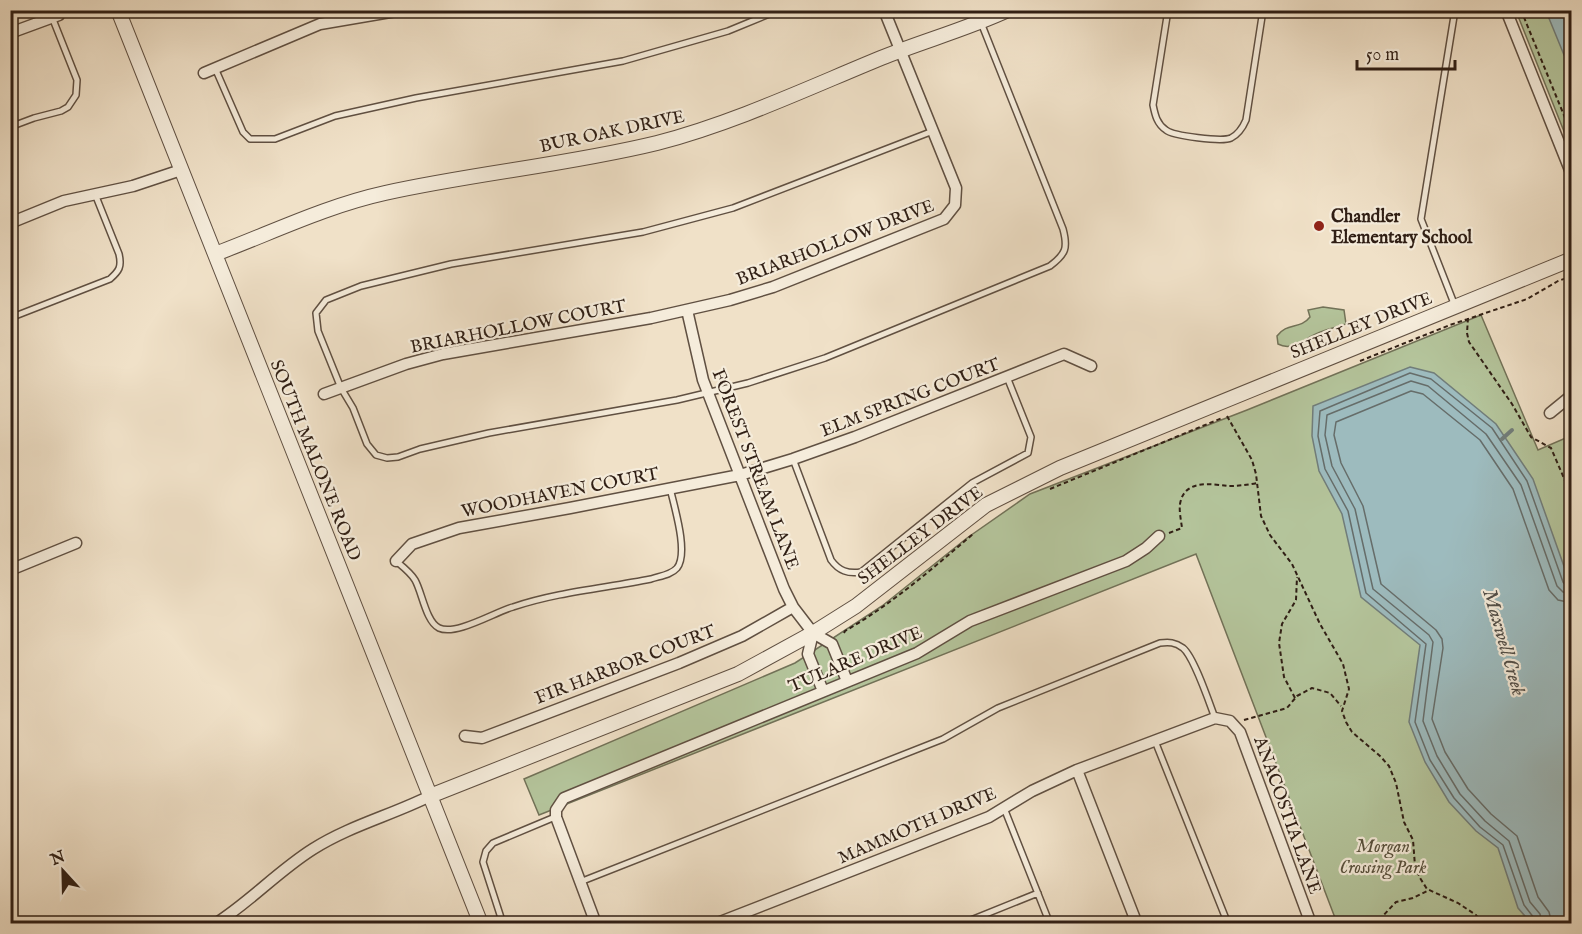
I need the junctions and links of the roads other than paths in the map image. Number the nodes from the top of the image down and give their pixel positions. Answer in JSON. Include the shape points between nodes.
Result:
{"nodes":[{"id":1,"x":118,"y":10,"type":"edge"},
{"id":2,"x":402,"y":10,"type":"edge"},
{"id":3,"x":779,"y":10,"type":"edge"},
{"id":4,"x":884,"y":10,"type":"edge"},
{"id":5,"x":1008,"y":10,"type":"edge"},
{"id":6,"x":1168,"y":10,"type":"edge"},
{"id":7,"x":1263,"y":10,"type":"edge"},
{"id":8,"x":1455,"y":10,"type":"edge"},
{"id":9,"x":1506,"y":10,"type":"edge"},
{"id":10,"x":55,"y":14,"type":"edge"},
{"id":11,"x":978,"y":16,"type":"edge"},
{"id":12,"x":10,"y":33,"type":"edge"},
{"id":13,"x":899,"y":51,"type":"junction"},
{"id":14,"x":210,"y":70,"type":"joint"},
{"id":15,"x":10,"y":127,"type":"edge"},
{"id":16,"x":933,"y":131,"type":"junction"},
{"id":17,"x":181,"y":170,"type":"junction"},
{"id":18,"x":1572,"y":175,"type":"edge"},
{"id":19,"x":95,"y":194,"type":"junction"},
{"id":20,"x":10,"y":223,"type":"edge"},
{"id":21,"x":214,"y":254,"type":"junction"},
{"id":22,"x":1572,"y":259,"type":"edge"},
{"id":23,"x":1455,"y":306,"type":"junction"},
{"id":24,"x":687,"y":310,"type":"junction"},
{"id":25,"x":10,"y":318,"type":"edge"},
{"id":26,"x":1091,"y":366,"type":"dead end"},
{"id":27,"x":1007,"y":376,"type":"junction"},
{"id":28,"x":341,"y":388,"type":"junction"},
{"id":29,"x":708,"y":392,"type":"junction"},
{"id":30,"x":324,"y":394,"type":"dead end"},
{"id":31,"x":1572,"y":395,"type":"edge"},
{"id":32,"x":1550,"y":413,"type":"dead end"},
{"id":33,"x":793,"y":459,"type":"junction"},
{"id":34,"x":740,"y":474,"type":"junction"},
{"id":35,"x":670,"y":488,"type":"junction"},
{"id":36,"x":1159,"y":536,"type":"road end"},
{"id":37,"x":76,"y":543,"type":"dead end"},
{"id":38,"x":396,"y":561,"type":"joint"},
{"id":39,"x":10,"y":570,"type":"edge"},
{"id":40,"x":793,"y":608,"type":"junction"},
{"id":41,"x":813,"y":633,"type":"junction"},
{"id":42,"x":848,"y":681,"type":"junction"},
{"id":43,"x":823,"y":691,"type":"junction"},
{"id":44,"x":1215,"y":718,"type":"junction"},
{"id":45,"x":465,"y":736,"type":"dead end"},
{"id":46,"x":1154,"y":740,"type":"junction"},
{"id":47,"x":1077,"y":770,"type":"junction"},
{"id":48,"x":430,"y":796,"type":"junction"},
{"id":49,"x":1004,"y":808,"type":"junction"},
{"id":50,"x":556,"y":817,"type":"junction"},
{"id":51,"x":580,"y":882,"type":"junction"},
{"id":52,"x":1038,"y":893,"type":"junction"},
{"id":53,"x":215,"y":924,"type":"edge"},
{"id":54,"x":481,"y":924,"type":"edge"},
{"id":55,"x":503,"y":924,"type":"edge"},
{"id":56,"x":596,"y":924,"type":"edge"},
{"id":57,"x":714,"y":924,"type":"edge"},
{"id":58,"x":961,"y":924,"type":"edge"},
{"id":59,"x":1050,"y":924,"type":"edge"},
{"id":60,"x":1137,"y":924,"type":"edge"},
{"id":61,"x":1228,"y":924,"type":"edge"},
{"id":62,"x":1311,"y":924,"type":"edge"}],
"edges":[{"from":1,"to":17,"type":"street","name":"SOUTH MALONE ROAD"},
{"from":2,"to":14,"type":"street","via":[[320,24]]},
{"from":3,"to":14,"type":"lane","via":[[728,31],[623,61],[335,116],[268,140],[250,139],[243,132]]},
{"from":4,"to":13,"type":"street"},
{"from":5,"to":11,"type":"street","name":"BUR OAK DRIVE"},
{"from":6,"to":7,"type":"lane","via":[[1153,105],[1155,116],[1168,132],[1223,140],[1238,134],[1246,120]]},
{"from":8,"to":23,"type":"lane","via":[[1421,219]]},
{"from":9,"to":18,"type":"street"},
{"from":10,"to":12,"type":"street"},
{"from":10,"to":15,"type":"lane","via":[[77,80],[76,95],[61,111]]},
{"from":11,"to":13,"type":"street","name":"BUR OAK DRIVE"},
{"from":11,"to":29,"type":"lane","via":[[1063,229],[1067,244],[1060,258],[1050,266],[825,358]]},
{"from":13,"to":16,"type":"street"},
{"from":13,"to":21,"type":"street","name":"BUR OAK DRIVE","via":[[730,119],[657,143],[384,193]]},
{"from":16,"to":24,"type":"street","name":"BRIARHOLLOW DRIVE","via":[[956,188],[955,205],[944,219],[773,287]]},
{"from":16,"to":28,"type":"lane","via":[[733,208],[643,232],[451,264],[362,286],[326,300],[316,313],[318,331]]},
{"from":17,"to":19,"type":"street"},
{"from":17,"to":21,"type":"street","name":"SOUTH MALONE ROAD"},
{"from":19,"to":20,"type":"street","via":[[64,201]]},
{"from":19,"to":25,"type":"lane","via":[[119,254],[119,271],[110,279]]},
{"from":21,"to":48,"type":"street","name":"SOUTH MALONE ROAD"},
{"from":22,"to":23,"type":"street","name":"SHELLEY DRIVE"},
{"from":23,"to":41,"type":"street","name":"SHELLEY DRIVE","via":[[1060,468],[986,505],[856,606]]},
{"from":24,"to":28,"type":"street","name":"BRIARHOLLOW COURT","via":[[443,354]]},
{"from":24,"to":29,"type":"street","name":"FOREST STREAM LANE"},
{"from":26,"to":27,"type":"street","name":"ELM SPRING COURT","via":[[1064,354]]},
{"from":27,"to":33,"type":"street","name":"ELM SPRING COURT"},
{"from":27,"to":33,"type":"lane","via":[[1031,437],[1028,453],[972,483],[861,572],[847,573],[831,560]]},
{"from":28,"to":29,"type":"lane","via":[[367,444],[376,455],[387,458],[489,433]]},
{"from":28,"to":30,"type":"street","name":"BRIARHOLLOW COURT"},
{"from":29,"to":34,"type":"street","name":"FOREST STREAM LANE"},
{"from":31,"to":32,"type":"street"},
{"from":33,"to":34,"type":"street","name":"ELM SPRING COURT"},
{"from":34,"to":35,"type":"street","name":"WOODHAVEN COURT"},
{"from":34,"to":40,"type":"street","name":"FOREST STREAM LANE"},
{"from":35,"to":38,"type":"street","name":"WOODHAVEN COURT","via":[[459,528],[412,544]]},
{"from":35,"to":38,"type":"lane","via":[[682,559],[668,574],[651,579],[548,597],[448,629],[431,621],[414,578]]},
{"from":36,"to":42,"type":"street","name":"TULARE DRIVE","via":[[1126,561],[970,621],[917,653]]},
{"from":37,"to":39,"type":"street"},
{"from":40,"to":41,"type":"street","name":"FOREST STREAM LANE"},
{"from":40,"to":45,"type":"street","name":"FIR HARBOR COURT","via":[[742,636],[679,663],[482,738]]},
{"from":41,"to":42,"type":"street","name":"FOREST STREAM LANE","via":[[832,644]]},
{"from":41,"to":43,"type":"street","via":[[808,654]]},
{"from":41,"to":48,"type":"street","name":"SHELLEY DRIVE","via":[[738,674]]},
{"from":42,"to":43,"type":"street","name":"TULARE DRIVE"},
{"from":43,"to":50,"type":"street","name":"TULARE DRIVE","via":[[570,795],[559,804]]},
{"from":44,"to":46,"type":"street","name":"MAMMOTH DRIVE"},
{"from":44,"to":51,"type":"lane","via":[[1184,648],[1172,641],[1160,643],[998,708],[943,739]]},
{"from":44,"to":62,"type":"street","name":"ANACOSTIA LANE","via":[[1231,722],[1240,732]]},
{"from":46,"to":47,"type":"street","name":"MAMMOTH DRIVE"},
{"from":46,"to":61,"type":"lane"},
{"from":47,"to":49,"type":"street","name":"MAMMOTH DRIVE"},
{"from":47,"to":60,"type":"street"},
{"from":48,"to":53,"type":"street","via":[[315,847]]},
{"from":48,"to":54,"type":"street","name":"SOUTH MALONE ROAD"},
{"from":49,"to":52,"type":"lane"},
{"from":49,"to":57,"type":"street","name":"MAMMOTH DRIVE"},
{"from":50,"to":51,"type":"street"},
{"from":50,"to":55,"type":"lane","via":[[501,839],[486,851],[483,862]]},
{"from":51,"to":56,"type":"street"},
{"from":52,"to":58,"type":"lane"},
{"from":52,"to":59,"type":"lane"}]}
